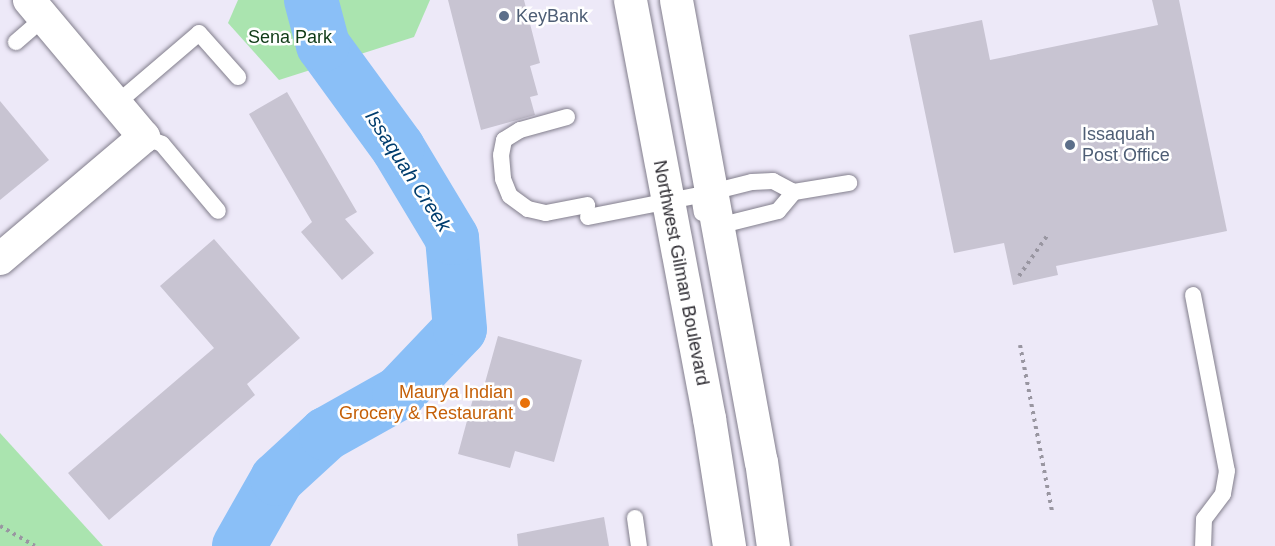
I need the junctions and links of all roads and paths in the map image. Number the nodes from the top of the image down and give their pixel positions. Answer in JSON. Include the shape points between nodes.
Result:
{"nodes":[{"id":1,"x":630,"y":0,"type":"edge"},
{"id":2,"x":676,"y":0,"type":"edge"},
{"id":3,"x":37,"y":9,"type":"edge"},
{"id":4,"x":16,"y":42,"type":"dead end"},
{"id":5,"x":238,"y":77,"type":"dead end"},
{"id":6,"x":116,"y":104,"type":"junction"},
{"id":7,"x":567,"y":117,"type":"dead end"},
{"id":8,"x":144,"y":136,"type":"junction"},
{"id":9,"x":849,"y":183,"type":"dead end"},
{"id":10,"x":712,"y":192,"type":"junction"},
{"id":11,"x":794,"y":192,"type":"junction"},
{"id":12,"x":668,"y":201,"type":"junction"},
{"id":13,"x":218,"y":211,"type":"dead end"},
{"id":14,"x":718,"y":226,"type":"junction"},
{"id":15,"x":1049,"y":233,"type":"dead end"},
{"id":16,"x":0,"y":259,"type":"edge"},
{"id":17,"x":1019,"y":276,"type":"dead end"},
{"id":18,"x":728,"y":282,"type":"junction"},
{"id":19,"x":1193,"y":295,"type":"dead end"},
{"id":20,"x":1020,"y":345,"type":"dead end"},
{"id":21,"x":1052,"y":511,"type":"dead end"},
{"id":22,"x":634,"y":518,"type":"dead end"},
{"id":23,"x":0,"y":526,"type":"edge"},
{"id":24,"x":35,"y":546,"type":"edge"},
{"id":25,"x":639,"y":546,"type":"edge"},
{"id":26,"x":729,"y":546,"type":"edge"},
{"id":27,"x":773,"y":546,"type":"edge"},
{"id":28,"x":1203,"y":546,"type":"edge"}],
"edges":[{"from":1,"to":12,"type":"street","name":"Northwest Gilman Boulevard"},
{"from":2,"to":10,"type":"street"},
{"from":3,"to":4,"type":"lane"},
{"from":3,"to":6,"type":"street"},
{"from":5,"to":6,"type":"lane","via":[[199,33]]},
{"from":6,"to":8,"type":"street"},
{"from":7,"to":12,"type":"lane","via":[[520,130],[504,140],[503,179],[510,196],[528,209],[546,213]]},
{"from":8,"to":13,"type":"lane","via":[[162,144]]},
{"from":8,"to":16,"type":"street"},
{"from":9,"to":11,"type":"lane"},
{"from":10,"to":11,"type":"lane","via":[[773,181]]},
{"from":10,"to":14,"type":"street"},
{"from":11,"to":14,"type":"lane","via":[[778,211]]},
{"from":12,"to":18,"type":"lane","via":[[699,195],[710,253]]},
{"from":12,"to":26,"type":"street","name":"Northwest Gilman Boulevard"},
{"from":14,"to":18,"type":"street"},
{"from":15,"to":17,"type":"path"},
{"from":18,"to":27,"type":"street"},
{"from":19,"to":28,"type":"lane","via":[[1227,471],[1223,494],[1204,519]]},
{"from":20,"to":21,"type":"path"},
{"from":22,"to":25,"type":"lane"},
{"from":23,"to":24,"type":"path"}]}
